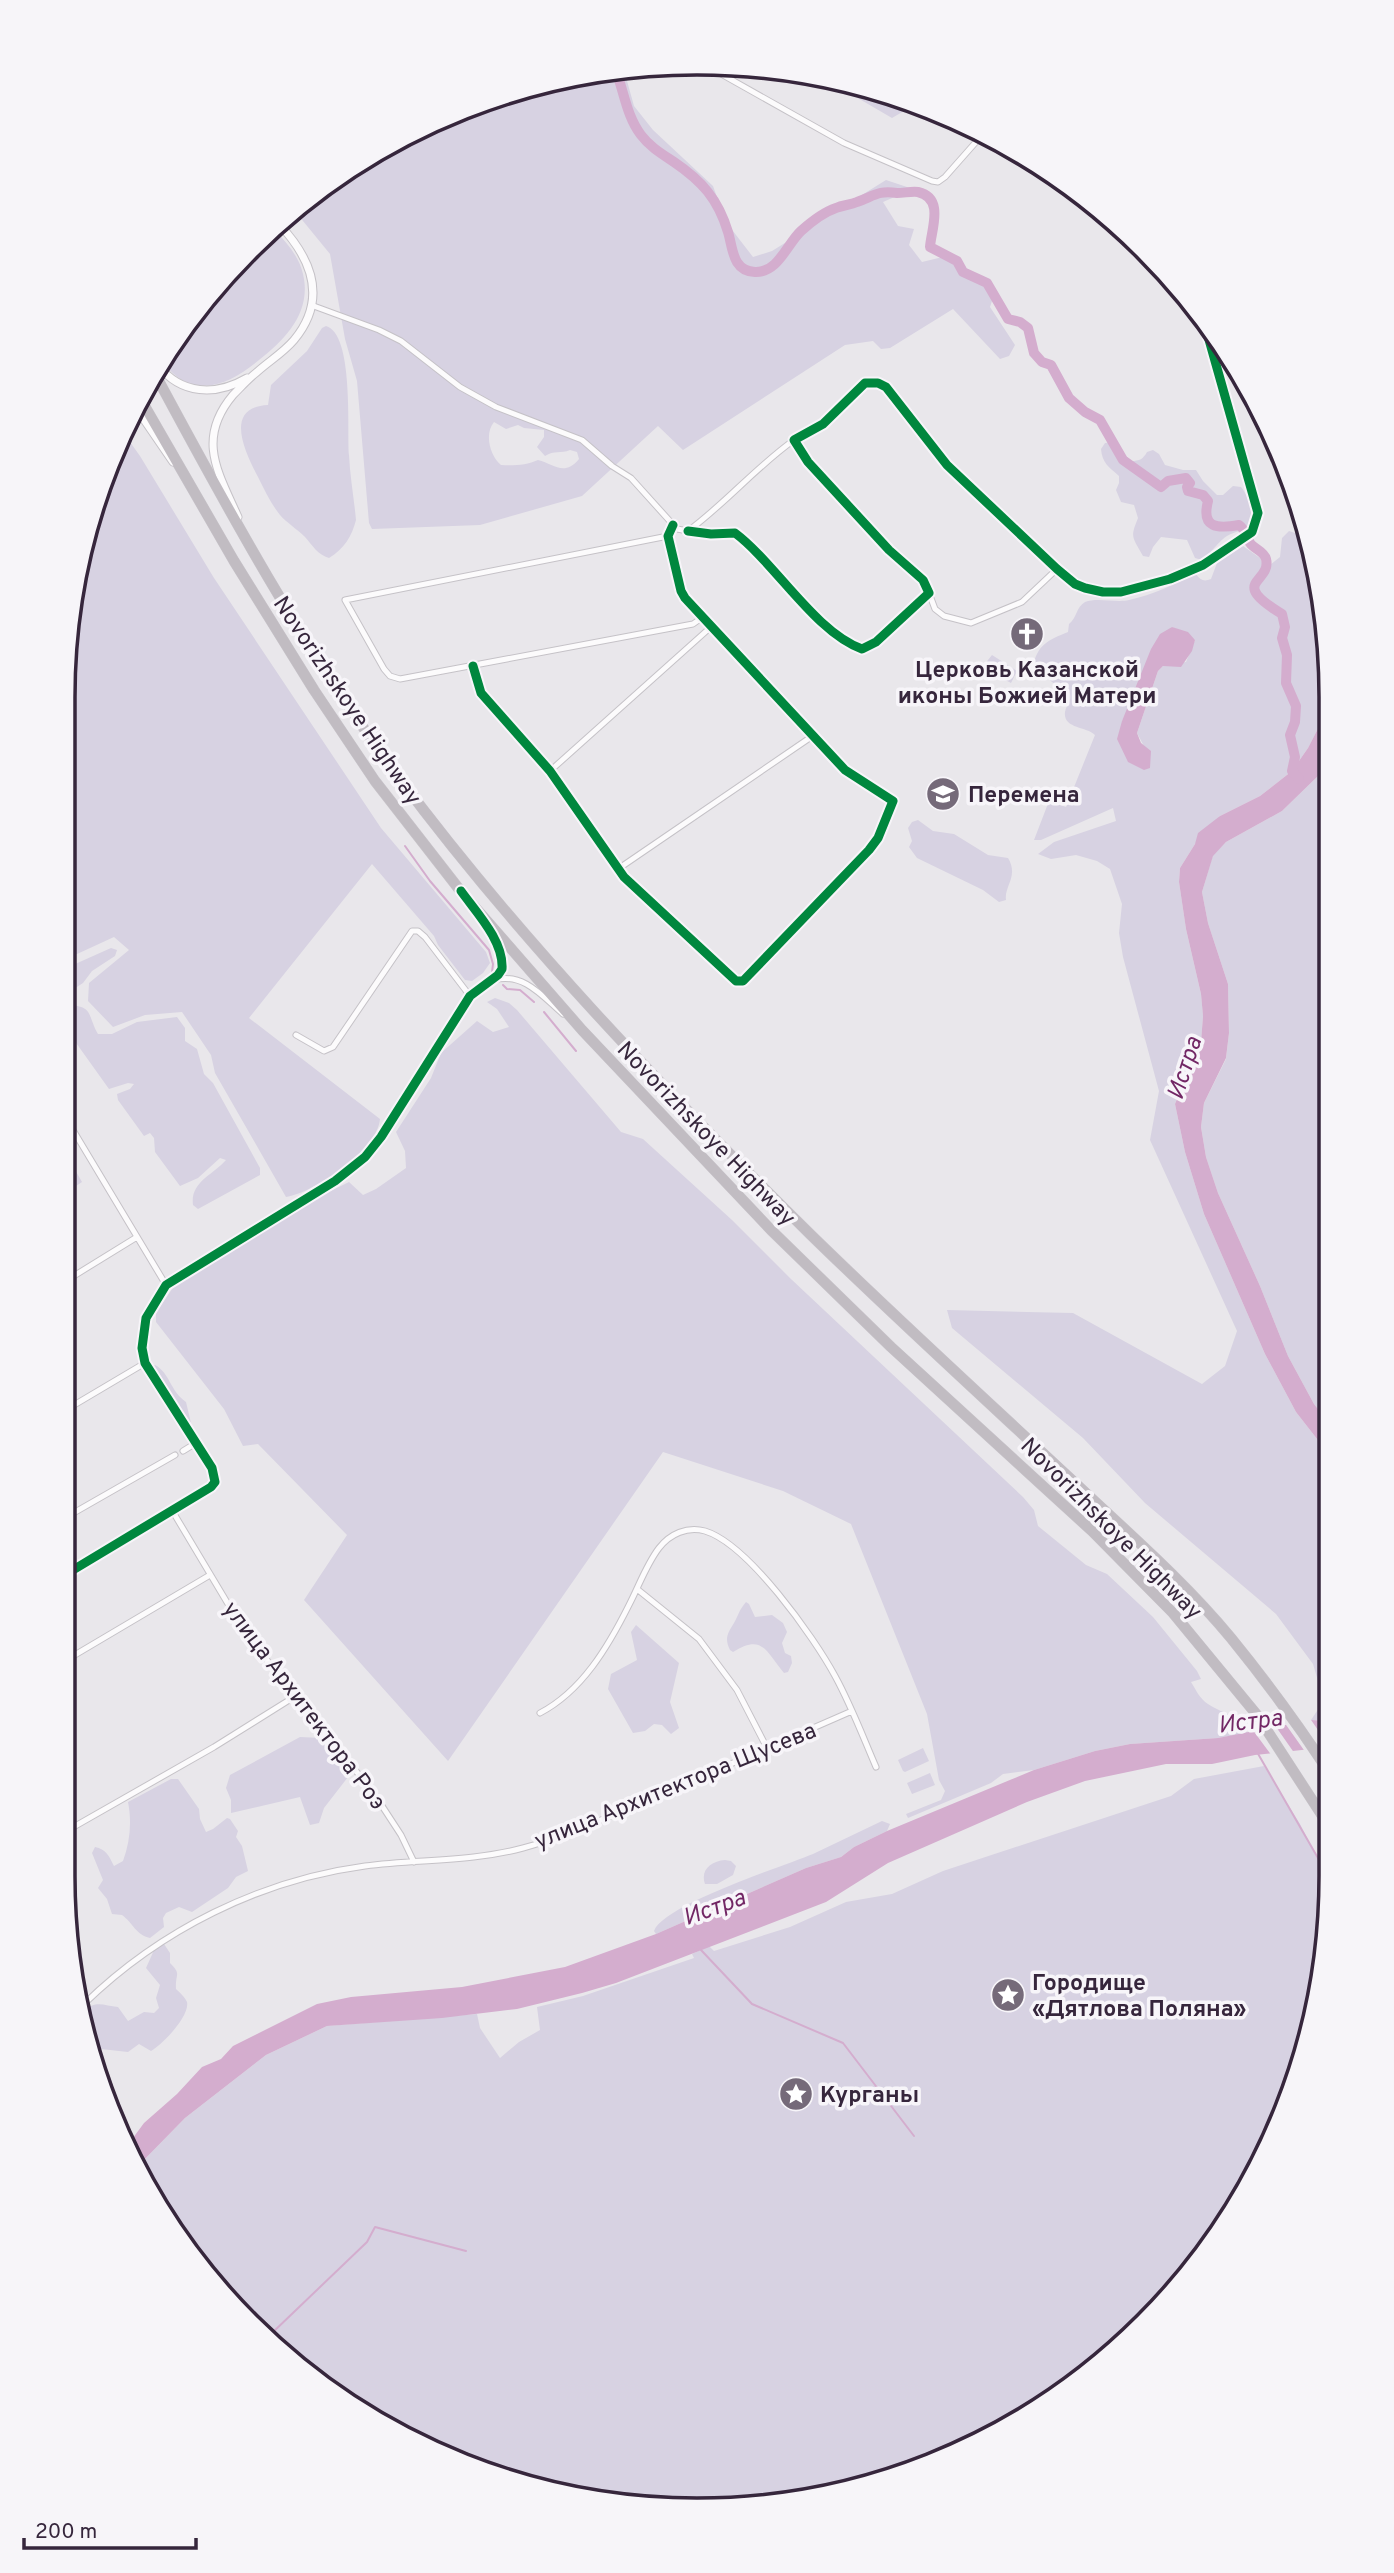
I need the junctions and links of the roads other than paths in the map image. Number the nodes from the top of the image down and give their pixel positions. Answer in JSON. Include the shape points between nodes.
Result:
{"nodes":[{"id":1,"x":726,"y":76,"type":"edge"},
{"id":2,"x":977,"y":142,"type":"edge"},
{"id":3,"x":285,"y":231,"type":"edge"},
{"id":4,"x":311,"y":305,"type":"junction"},
{"id":5,"x":1212,"y":349,"type":"edge"},
{"id":6,"x":256,"y":372,"type":"junction"},
{"id":7,"x":166,"y":374,"type":"edge"},
{"id":8,"x":160,"y":384,"type":"edge"},
{"id":9,"x":146,"y":409,"type":"edge"},
{"id":10,"x":142,"y":417,"type":"edge"},
{"id":11,"x":794,"y":440,"type":"junction"},
{"id":12,"x":189,"y":484,"type":"junction"},
{"id":13,"x":673,"y":525,"type":"junction"},
{"id":14,"x":688,"y":531,"type":"junction"},
{"id":15,"x":668,"y":536,"type":"junction"},
{"id":16,"x":254,"y":552,"type":"junction"},
{"id":17,"x":1057,"y":569,"type":"junction"},
{"id":18,"x":929,"y":593,"type":"junction"},
{"id":19,"x":703,"y":617,"type":"junction"},
{"id":20,"x":712,"y":626,"type":"junction"},
{"id":21,"x":473,"y":666,"type":"junction"},
{"id":22,"x":814,"y":735,"type":"junction"},
{"id":23,"x":550,"y":771,"type":"junction"},
{"id":24,"x":618,"y":869,"type":"junction"},
{"id":25,"x":461,"y":891,"type":"junction"},
{"id":26,"x":491,"y":980,"type":"junction"},
{"id":27,"x":470,"y":996,"type":"junction"},
{"id":28,"x":582,"y":1030,"type":"junction"},
{"id":29,"x":296,"y":1035,"type":"dead end"},
{"id":30,"x":75,"y":1134,"type":"edge"},
{"id":31,"x":137,"y":1237,"type":"junction"},
{"id":32,"x":75,"y":1275,"type":"edge"},
{"id":33,"x":166,"y":1285,"type":"junction"},
{"id":34,"x":145,"y":1363,"type":"junction"},
{"id":35,"x":75,"y":1404,"type":"edge"},
{"id":36,"x":196,"y":1443,"type":"junction"},
{"id":37,"x":183,"y":1451,"type":"dead end"},
{"id":38,"x":176,"y":1455,"type":"dead end"},
{"id":39,"x":75,"y":1512,"type":"edge"},
{"id":40,"x":173,"y":1512,"type":"junction"},
{"id":41,"x":75,"y":1569,"type":"edge"},
{"id":42,"x":210,"y":1575,"type":"junction"},
{"id":43,"x":637,"y":1589,"type":"junction"},
{"id":44,"x":75,"y":1654,"type":"edge"},
{"id":45,"x":294,"y":1697,"type":"junction"},
{"id":46,"x":852,"y":1711,"type":"junction"},
{"id":47,"x":540,"y":1713,"type":"dead end"},
{"id":48,"x":767,"y":1748,"type":"junction"},
{"id":49,"x":1319,"y":1758,"type":"edge"},
{"id":50,"x":876,"y":1768,"type":"dead end"},
{"id":51,"x":1319,"y":1810,"type":"edge"},
{"id":52,"x":75,"y":1826,"type":"edge"},
{"id":53,"x":414,"y":1862,"type":"junction"},
{"id":54,"x":94,"y":1994,"type":"junction"},
{"id":55,"x":87,"y":1997,"type":"edge"},
{"id":56,"x":88,"y":2000,"type":"edge"}],
"edges":[{"from":1,"to":2,"type":"street","via":[[844,143],[932,181],[946,177]]},
{"from":3,"to":4,"type":"street","via":[[308,264],[313,284]]},
{"from":4,"to":6,"type":"street","via":[[295,339]]},
{"from":4,"to":13,"type":"street","via":[[401,341],[460,387],[496,407],[582,440],[631,478]]},
{"from":5,"to":17,"type":"street","via":[[1258,513],[1252,532],[1203,565],[1121,592],[1085,588]]},
{"from":6,"to":7,"type":"street","via":[[228,387],[205,391],[183,386]]},
{"from":6,"to":16,"type":"street","via":[[225,405],[212,442],[218,474]]},
{"from":8,"to":16,"type":"highway","name":"Novorizhskoye Highway"},
{"from":9,"to":12,"type":"highway","name":"Novorizhskoye Highway"},
{"from":10,"to":12,"type":"street"},
{"from":11,"to":14,"type":"street"},
{"from":11,"to":17,"type":"street","via":[[831,417],[865,383],[878,383],[886,387],[947,465]]},
{"from":11,"to":18,"type":"street","via":[[808,462],[889,550],[923,580]]},
{"from":12,"to":25,"type":"highway","name":"Novorizhskoye Highway","via":[[348,742]]},
{"from":13,"to":14,"type":"street"},
{"from":13,"to":15,"type":"street"},
{"from":14,"to":18,"type":"street","via":[[735,533],[846,643],[862,649],[876,642]]},
{"from":15,"to":19,"type":"street","via":[[681,591]]},
{"from":15,"to":21,"type":"street","via":[[345,600],[384,669],[396,678]]},
{"from":16,"to":49,"type":"highway","name":"Novorizhskoye Highway","via":[[394,771],[466,863],[593,1009],[838,1262],[1162,1564],[1228,1635]]},
{"from":17,"to":18,"type":"street","via":[[1022,602],[971,624],[944,616],[935,609]]},
{"from":19,"to":20,"type":"street"},
{"from":19,"to":21,"type":"street","via":[[694,624]]},
{"from":20,"to":22,"type":"street"},
{"from":20,"to":23,"type":"street"},
{"from":21,"to":23,"type":"street","via":[[481,693]]},
{"from":22,"to":24,"type":"street"},
{"from":22,"to":24,"type":"street","via":[[845,770],[892,801],[870,850],[743,981],[736,981]]},
{"from":23,"to":24,"type":"street"},
{"from":25,"to":26,"type":"street","via":[[501,954],[502,969]]},
{"from":25,"to":28,"type":"highway","name":"Novorizhskoye Highway"},
{"from":26,"to":27,"type":"street"},
{"from":26,"to":28,"type":"street","via":[[513,978],[528,984]]},
{"from":27,"to":29,"type":"street","via":[[425,937],[412,930],[332,1047],[324,1051]]},
{"from":27,"to":33,"type":"street","via":[[381,1137],[358,1164]]},
{"from":28,"to":51,"type":"highway","name":"Novorizhskoye Highway","via":[[836,1293],[1173,1613],[1232,1683]]},
{"from":30,"to":31,"type":"street"},
{"from":31,"to":32,"type":"street"},
{"from":31,"to":33,"type":"street"},
{"from":33,"to":34,"type":"street","via":[[146,1318]]},
{"from":34,"to":35,"type":"street"},
{"from":34,"to":36,"type":"street"},
{"from":36,"to":37,"type":"street"},
{"from":36,"to":40,"type":"street","via":[[215,1482]]},
{"from":38,"to":39,"type":"street"},
{"from":40,"to":41,"type":"street"},
{"from":40,"to":42,"type":"street","name":"улица Архитектора Роэ"},
{"from":42,"to":44,"type":"street"},
{"from":42,"to":45,"type":"street","name":"улица Архитектора Роэ"},
{"from":43,"to":46,"type":"street","via":[[667,1540],[685,1530],[717,1536],[753,1567],[801,1623]]},
{"from":43,"to":47,"type":"street","via":[[586,1676],[565,1698]]},
{"from":43,"to":48,"type":"street","via":[[699,1639],[737,1690]]},
{"from":45,"to":52,"type":"street"},
{"from":45,"to":53,"type":"street","name":"улица Архитектора Роэ","via":[[371,1789]]},
{"from":46,"to":48,"type":"street","name":"улица Архитектора Щусева"},
{"from":46,"to":50,"type":"street"},
{"from":48,"to":53,"type":"street","name":"улица Архитектора Щусева","via":[[562,1836],[470,1858]]},
{"from":53,"to":54,"type":"street","name":"улица Архитектора Щусева","via":[[321,1873],[271,1887],[174,1935]]},
{"from":54,"to":55,"type":"street"},
{"from":54,"to":56,"type":"street"}]}
